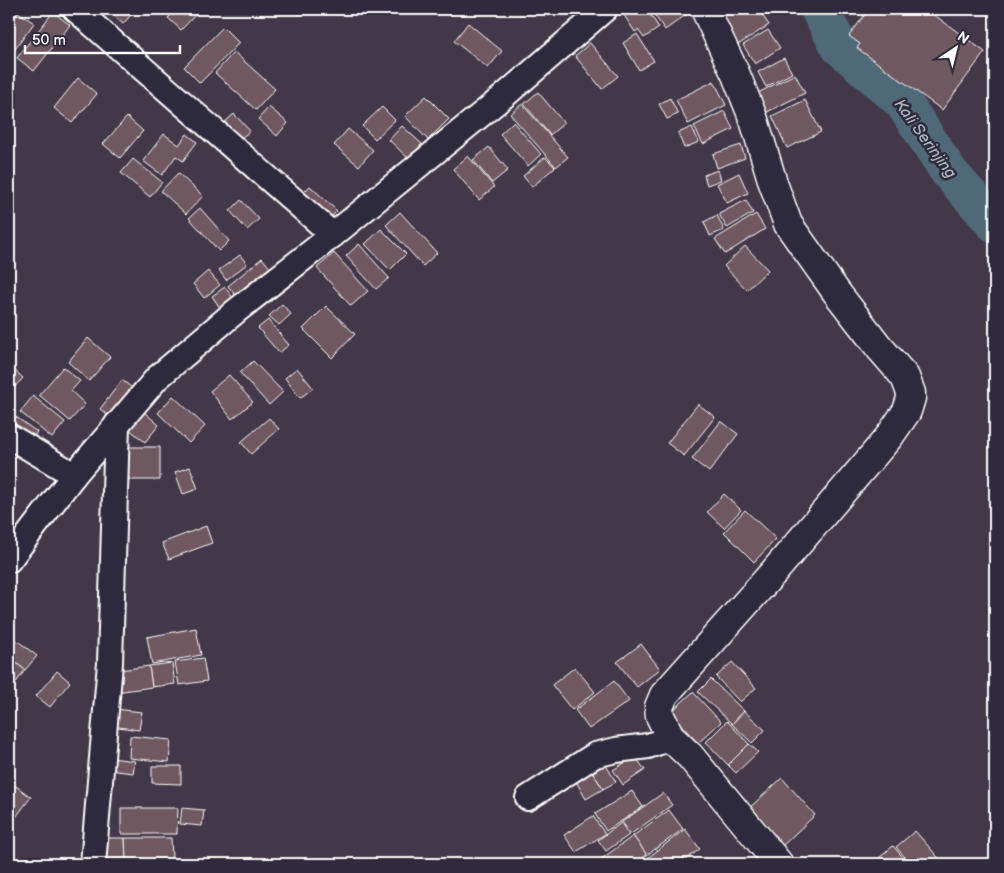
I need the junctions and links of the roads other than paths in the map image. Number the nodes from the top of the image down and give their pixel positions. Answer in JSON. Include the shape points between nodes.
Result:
{"nodes":[{"id":1,"x":75,"y":9,"type":"edge"},
{"id":2,"x":705,"y":9,"type":"edge"},
{"id":3,"x":600,"y":13,"type":"edge"},
{"id":4,"x":333,"y":235,"type":"junction"},
{"id":5,"x":116,"y":424,"type":"junction"},
{"id":6,"x":9,"y":436,"type":"edge"},
{"id":7,"x":74,"y":475,"type":"junction"},
{"id":8,"x":9,"y":560,"type":"edge"},
{"id":9,"x":671,"y":738,"type":"junction"},
{"id":10,"x":528,"y":798,"type":"dead end"},
{"id":11,"x":93,"y":864,"type":"edge"},
{"id":12,"x":779,"y":864,"type":"edge"}],
"edges":[{"from":1,"to":4,"type":"street"},
{"from":2,"to":9,"type":"street","via":[[754,120],[788,224],[837,293],[906,377],[911,398],[907,411],[889,437],[664,695],[659,707],[660,716]]},
{"from":3,"to":4,"type":"street"},
{"from":4,"to":5,"type":"street","via":[[157,378]]},
{"from":5,"to":7,"type":"street"},
{"from":5,"to":11,"type":"street","via":[[110,663]]},
{"from":6,"to":7,"type":"street"},
{"from":7,"to":8,"type":"street"},
{"from":9,"to":10,"type":"street","via":[[648,746],[595,755]]},
{"from":9,"to":12,"type":"street","via":[[690,756]]}]}
